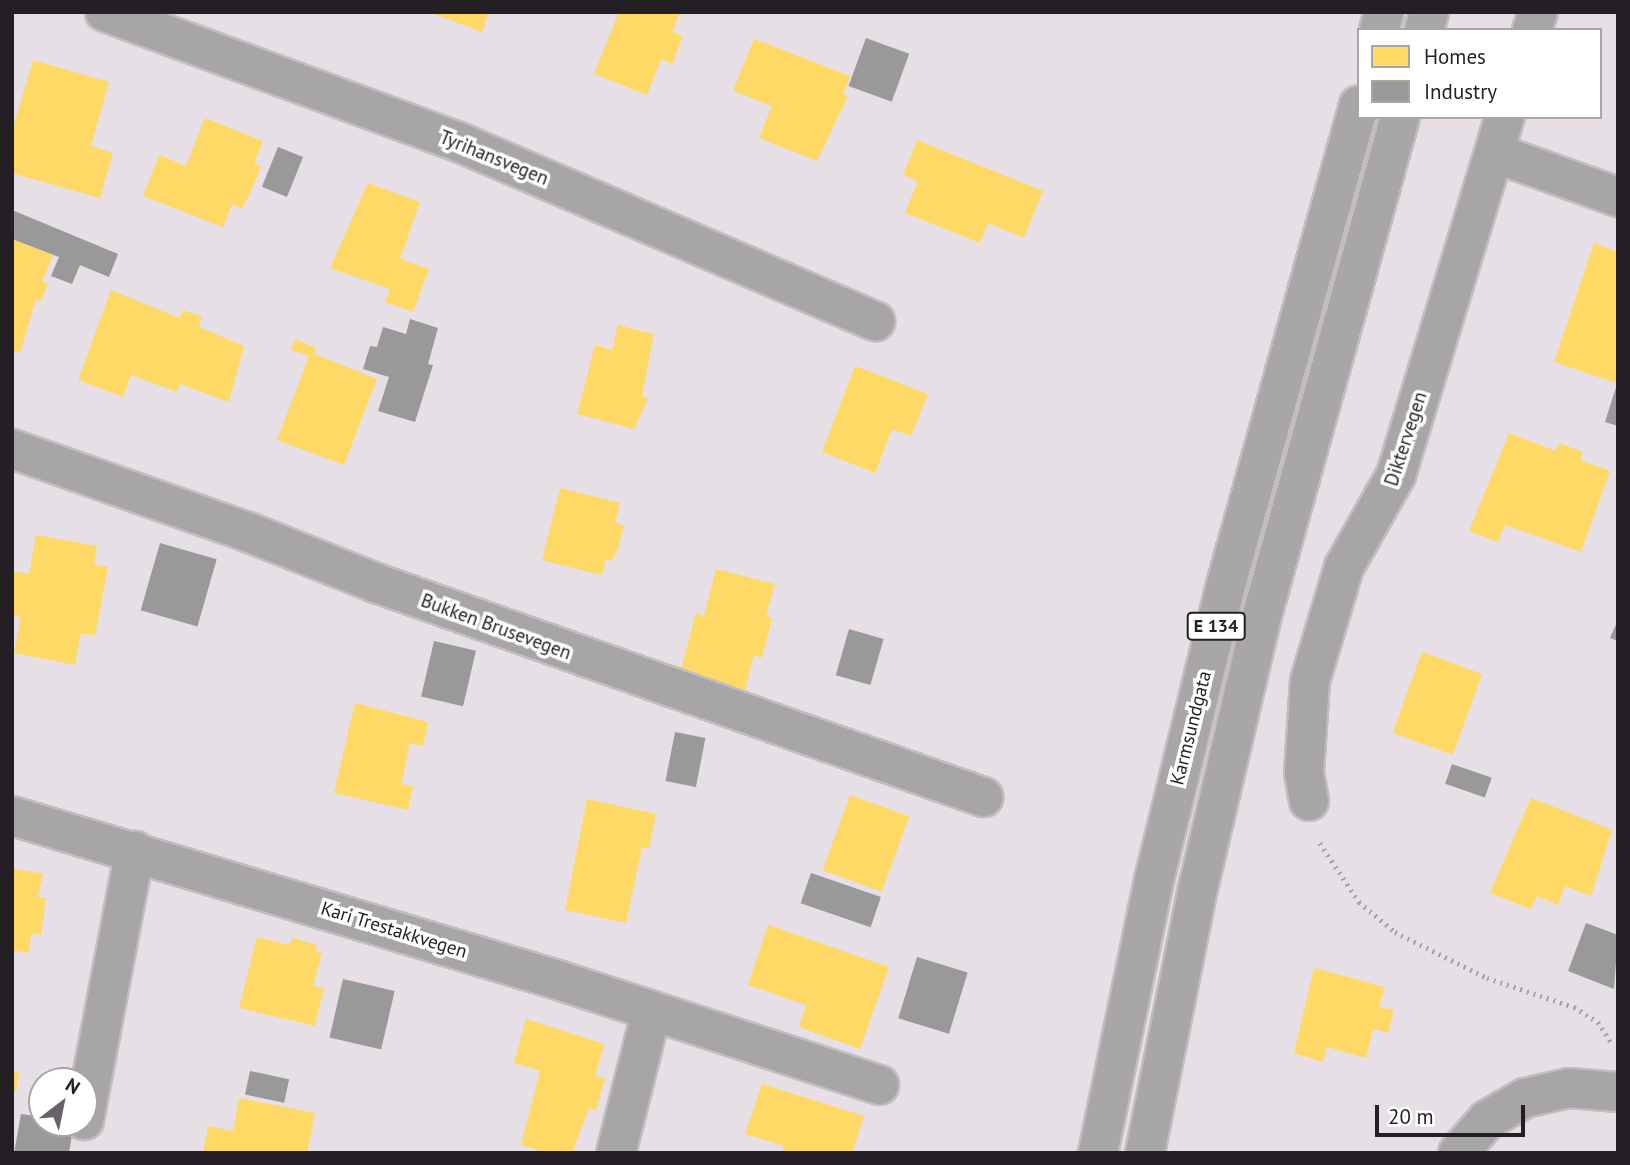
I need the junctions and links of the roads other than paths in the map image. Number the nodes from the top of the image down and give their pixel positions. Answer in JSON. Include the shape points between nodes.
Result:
{"nodes":[{"id":1,"x":105,"y":12,"type":"edge"},
{"id":2,"x":1357,"y":112,"type":"edge"},
{"id":3,"x":1399,"y":119,"type":"edge"},
{"id":4,"x":1505,"y":119,"type":"edge"},
{"id":5,"x":1494,"y":153,"type":"junction"},
{"id":6,"x":1618,"y":197,"type":"edge"},
{"id":7,"x":875,"y":321,"type":"dead end"},
{"id":8,"x":12,"y":449,"type":"edge"},
{"id":9,"x":983,"y":797,"type":"dead end"},
{"id":10,"x":1309,"y":801,"type":"road end"},
{"id":11,"x":12,"y":816,"type":"edge"},
{"id":12,"x":135,"y":850,"type":"junction"},
{"id":13,"x":652,"y":1010,"type":"junction"},
{"id":14,"x":94,"y":1067,"type":"edge"},
{"id":15,"x":879,"y":1085,"type":"dead end"},
{"id":16,"x":1615,"y":1091,"type":"edge"},
{"id":17,"x":616,"y":1153,"type":"edge"},
{"id":18,"x":1098,"y":1153,"type":"edge"},
{"id":19,"x":1145,"y":1153,"type":"edge"},
{"id":20,"x":1458,"y":1153,"type":"edge"}],
"edges":[{"from":1,"to":7,"type":"street","name":"Tyrihansvegen","via":[[461,143]]},
{"from":2,"to":18,"type":"highway","name":"Karmsundgata","number":"E 134","via":[[1224,592],[1154,880]]},
{"from":3,"to":19,"type":"highway","number":"E 134","via":[[1261,619],[1198,888]]},
{"from":4,"to":5,"type":"street","name":"Diktervegen"},
{"from":5,"to":6,"type":"street"},
{"from":5,"to":10,"type":"street","name":"Diktervegen","via":[[1396,475],[1344,566],[1310,681],[1304,774]]},
{"from":8,"to":9,"type":"street","name":"Bukken Brusevegen"},
{"from":11,"to":12,"type":"street","name":"Kari Trestakkvegen"},
{"from":12,"to":13,"type":"street","name":"Kari Trestakkvegen"},
{"from":12,"to":14,"type":"street"},
{"from":13,"to":15,"type":"street","name":"Kari Trestakkvegen"},
{"from":13,"to":17,"type":"street"},
{"from":16,"to":20,"type":"street","via":[[1569,1088],[1525,1098],[1488,1120]]}]}
